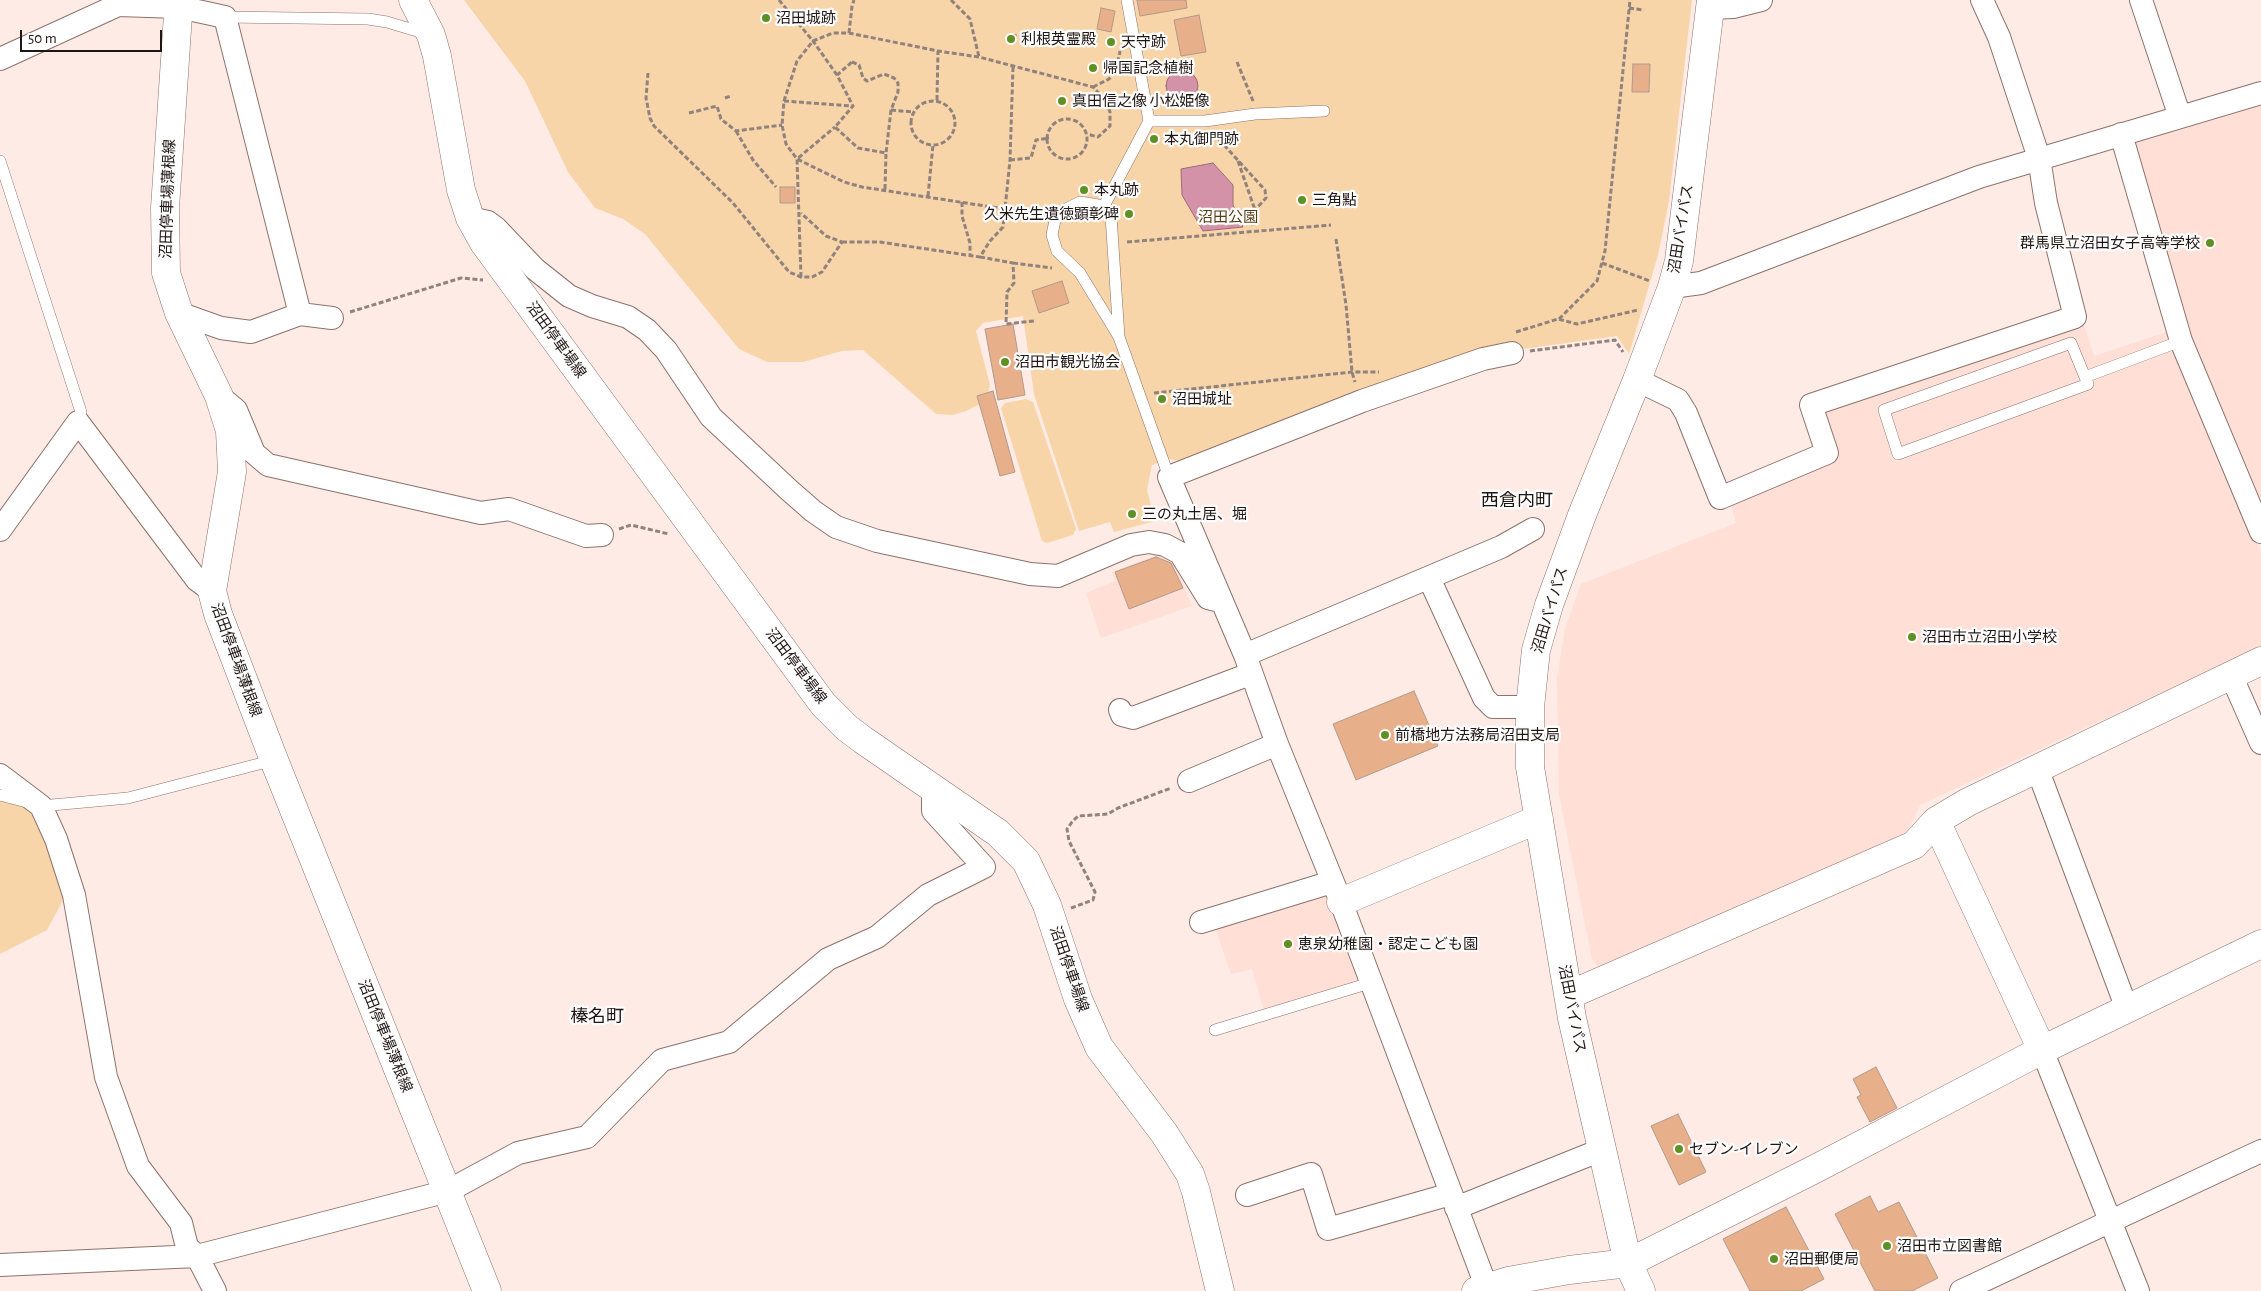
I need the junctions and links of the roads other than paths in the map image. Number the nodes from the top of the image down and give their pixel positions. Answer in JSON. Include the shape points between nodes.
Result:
{"nodes":[{"id":1,"x":413,"y":0,"type":"edge"},
{"id":2,"x":1127,"y":0,"type":"edge"},
{"id":3,"x":1761,"y":0,"type":"edge"},
{"id":4,"x":1982,"y":0,"type":"edge"},
{"id":5,"x":2141,"y":0,"type":"edge"},
{"id":6,"x":179,"y":3,"type":"edge"},
{"id":7,"x":1710,"y":4,"type":"edge"},
{"id":8,"x":100,"y":6,"type":"edge"},
{"id":9,"x":225,"y":17,"type":"junction"},
{"id":10,"x":431,"y":35,"type":"junction"},
{"id":11,"x":0,"y":60,"type":"edge"},
{"id":12,"x":2261,"y":93,"type":"edge"},
{"id":13,"x":1324,"y":111,"type":"dead end"},
{"id":14,"x":2180,"y":117,"type":"junction"},
{"id":15,"x":1149,"y":120,"type":"junction"},
{"id":16,"x":2121,"y":134,"type":"junction"},
{"id":17,"x":2039,"y":158,"type":"junction"},
{"id":18,"x":0,"y":161,"type":"edge"},
{"id":19,"x":1104,"y":206,"type":"junction"},
{"id":20,"x":470,"y":218,"type":"junction"},
{"id":21,"x":1663,"y":285,"type":"junction"},
{"id":22,"x":179,"y":313,"type":"junction"},
{"id":23,"x":300,"y":314,"type":"junction"},
{"id":24,"x":332,"y":318,"type":"road end"},
{"id":25,"x":1119,"y":337,"type":"junction"},
{"id":26,"x":2181,"y":341,"type":"junction"},
{"id":27,"x":1510,"y":344,"type":"road end"},
{"id":28,"x":2085,"y":377,"type":"junction"},
{"id":29,"x":1637,"y":380,"type":"junction"},
{"id":30,"x":219,"y":396,"type":"junction"},
{"id":31,"x":78,"y":422,"type":"junction"},
{"id":32,"x":1169,"y":477,"type":"junction"},
{"id":33,"x":1533,"y":529,"type":"dead end"},
{"id":34,"x":0,"y":530,"type":"edge"},
{"id":35,"x":2261,"y":532,"type":"edge"},
{"id":36,"x":602,"y":535,"type":"road end"},
{"id":37,"x":1429,"y":578,"type":"junction"},
{"id":38,"x":212,"y":591,"type":"junction"},
{"id":39,"x":1224,"y":603,"type":"junction"},
{"id":40,"x":2261,"y":660,"type":"edge"},
{"id":41,"x":1248,"y":665,"type":"junction"},
{"id":42,"x":2231,"y":675,"type":"junction"},
{"id":43,"x":1530,"y":707,"type":"junction"},
{"id":44,"x":1120,"y":710,"type":"dead end"},
{"id":45,"x":2261,"y":743,"type":"edge"},
{"id":46,"x":1277,"y":744,"type":"junction"},
{"id":47,"x":274,"y":760,"type":"junction"},
{"id":48,"x":2037,"y":768,"type":"junction"},
{"id":49,"x":0,"y":775,"type":"edge"},
{"id":50,"x":1189,"y":782,"type":"road end"},
{"id":51,"x":933,"y":790,"type":"junction"},
{"id":52,"x":0,"y":796,"type":"edge"},
{"id":53,"x":40,"y":805,"type":"junction"},
{"id":54,"x":1539,"y":819,"type":"junction"},
{"id":55,"x":1936,"y":820,"type":"junction"},
{"id":56,"x":1336,"y":892,"type":"junction"},
{"id":57,"x":1201,"y":922,"type":"dead end"},
{"id":58,"x":2261,"y":944,"type":"edge"},
{"id":59,"x":1370,"y":983,"type":"junction"},
{"id":60,"x":1569,"y":995,"type":"junction"},
{"id":61,"x":2127,"y":1009,"type":"junction"},
{"id":62,"x":1215,"y":1030,"type":"dead end"},
{"id":63,"x":2042,"y":1050,"type":"junction"},
{"id":64,"x":1601,"y":1150,"type":"junction"},
{"id":65,"x":2261,"y":1151,"type":"edge"},
{"id":66,"x":448,"y":1190,"type":"junction"},
{"id":67,"x":1247,"y":1195,"type":"dead end"},
{"id":68,"x":1453,"y":1201,"type":"junction"},
{"id":69,"x":2109,"y":1221,"type":"junction"},
{"id":70,"x":197,"y":1256,"type":"junction"},
{"id":71,"x":1628,"y":1263,"type":"junction"},
{"id":72,"x":0,"y":1264,"type":"edge"},
{"id":73,"x":1484,"y":1290,"type":"edge"},
{"id":74,"x":215,"y":1291,"type":"edge"},
{"id":75,"x":487,"y":1291,"type":"edge"},
{"id":76,"x":1220,"y":1291,"type":"edge"},
{"id":77,"x":1640,"y":1291,"type":"edge"},
{"id":78,"x":1961,"y":1291,"type":"edge"},
{"id":79,"x":2138,"y":1291,"type":"edge"}],
"edges":[{"from":1,"to":10,"type":"street","name":"沼田停車場線"},
{"from":2,"to":15,"type":"lane"},
{"from":3,"to":7,"type":"street","via":[[1733,7]]},
{"from":4,"to":17,"type":"street","via":[[1999,37]]},
{"from":5,"to":14,"type":"street"},
{"from":6,"to":8,"type":"street"},
{"from":6,"to":9,"type":"street"},
{"from":6,"to":22,"type":"street","name":"沼田停車場薄根線","via":[[165,217],[166,273]]},
{"from":7,"to":21,"type":"street","name":"沼田バイパス","via":[[1679,261]]},
{"from":8,"to":11,"type":"street"},
{"from":9,"to":10,"type":"lane","via":[[368,19]]},
{"from":9,"to":23,"type":"street"},
{"from":10,"to":20,"type":"street","name":"沼田停車場線","via":[[461,190]]},
{"from":12,"to":14,"type":"street"},
{"from":13,"to":15,"type":"lane","via":[[1254,114],[1205,121]]},
{"from":14,"to":16,"type":"street"},
{"from":15,"to":19,"type":"lane"},
{"from":16,"to":17,"type":"street"},
{"from":16,"to":26,"type":"street"},
{"from":17,"to":21,"type":"street","via":[[1979,177],[1701,283]]},
{"from":17,"to":29,"type":"street","via":[[2046,203],[2075,317],[1811,405],[1827,453],[1720,498],[1678,400]]},
{"from":18,"to":31,"type":"lane","via":[[81,412]]},
{"from":19,"to":25,"type":"lane","via":[[1111,216]]},
{"from":19,"to":25,"type":"lane","via":[[1080,202],[1066,209],[1055,220],[1052,235],[1057,251],[1080,273]]},
{"from":20,"to":39,"type":"street","via":[[488,222],[496,228],[535,269],[569,296],[628,316],[648,330],[666,350],[712,417],[795,495],[836,527],[877,541],[1030,574],[1058,576],[1131,545],[1149,542],[1165,545],[1180,553],[1208,598]]},
{"from":20,"to":51,"type":"street","name":"沼田停車場線","via":[[501,266],[823,704],[855,734]]},
{"from":21,"to":29,"type":"street","name":"沼田バイパス"},
{"from":22,"to":23,"type":"street","via":[[221,328],[251,332]]},
{"from":22,"to":30,"type":"street","name":"沼田停車場薄根線"},
{"from":23,"to":24,"type":"street"},
{"from":25,"to":32,"type":"lane"},
{"from":26,"to":28,"type":"lane"},
{"from":26,"to":35,"type":"street"},
{"from":27,"to":32,"type":"street","via":[[1465,365],[1362,401]]},
{"from":28,"to":28,"type":"lane","via":[[2088,384],[1898,454],[1884,410],[2071,343]]},
{"from":29,"to":43,"type":"street","name":"沼田バイパス","via":[[1549,605],[1536,650]]},
{"from":30,"to":36,"type":"street","via":[[236,410],[254,453],[268,465],[481,513],[509,509],[586,536]]},
{"from":30,"to":38,"type":"street","name":"沼田停車場薄根線","via":[[230,432],[232,472]]},
{"from":31,"to":34,"type":"street"},
{"from":31,"to":38,"type":"street","via":[[197,580]]},
{"from":32,"to":39,"type":"street"},
{"from":33,"to":37,"type":"street","via":[[1502,547]]},
{"from":37,"to":41,"type":"street"},
{"from":37,"to":43,"type":"street","via":[[1484,698],[1493,707]]},
{"from":38,"to":47,"type":"street","name":"沼田停車場薄根線"},
{"from":39,"to":41,"type":"street"},
{"from":40,"to":42,"type":"street"},
{"from":41,"to":44,"type":"street","via":[[1133,718],[1122,715]]},
{"from":41,"to":46,"type":"street"},
{"from":42,"to":45,"type":"street"},
{"from":42,"to":48,"type":"street"},
{"from":43,"to":54,"type":"street","name":"沼田バイパス","via":[[1530,767]]},
{"from":46,"to":50,"type":"street"},
{"from":46,"to":56,"type":"street"},
{"from":47,"to":53,"type":"lane","via":[[128,798]]},
{"from":47,"to":66,"type":"street","name":"沼田停車場薄根線"},
{"from":48,"to":55,"type":"street"},
{"from":48,"to":61,"type":"street"},
{"from":49,"to":53,"type":"street"},
{"from":51,"to":66,"type":"street","via":[[933,811],[984,867],[928,895],[877,937],[828,959],[729,1042],[662,1060],[587,1137],[518,1153]]},
{"from":51,"to":76,"type":"street","name":"沼田停車場線","via":[[998,833],[1026,861],[1048,905],[1078,999],[1099,1047],[1164,1133],[1190,1174]]},
{"from":52,"to":53,"type":"lane"},
{"from":53,"to":70,"type":"street","via":[[56,839],[74,894],[106,1078],[138,1166],[181,1223],[187,1247]]},
{"from":54,"to":56,"type":"street"},
{"from":54,"to":60,"type":"street","name":"沼田バイパス"},
{"from":55,"to":60,"type":"street","via":[[1914,845]]},
{"from":55,"to":63,"type":"street"},
{"from":56,"to":57,"type":"street"},
{"from":56,"to":59,"type":"street"},
{"from":58,"to":61,"type":"street"},
{"from":59,"to":62,"type":"lane"},
{"from":59,"to":68,"type":"street"},
{"from":60,"to":64,"type":"street","name":"沼田バイパス"},
{"from":61,"to":63,"type":"street"},
{"from":63,"to":69,"type":"street"},
{"from":63,"to":71,"type":"street"},
{"from":64,"to":68,"type":"street"},
{"from":64,"to":71,"type":"street","name":"沼田バイパス"},
{"from":65,"to":69,"type":"street"},
{"from":66,"to":70,"type":"street"},
{"from":66,"to":75,"type":"street","name":"沼田停車場薄根線"},
{"from":67,"to":68,"type":"street","via":[[1311,1174],[1328,1229]]},
{"from":68,"to":73,"type":"street"},
{"from":69,"to":78,"type":"street"},
{"from":69,"to":79,"type":"street"},
{"from":70,"to":72,"type":"street"},
{"from":70,"to":74,"type":"street"},
{"from":71,"to":73,"type":"street","via":[[1508,1281]]},
{"from":71,"to":77,"type":"street"}]}
